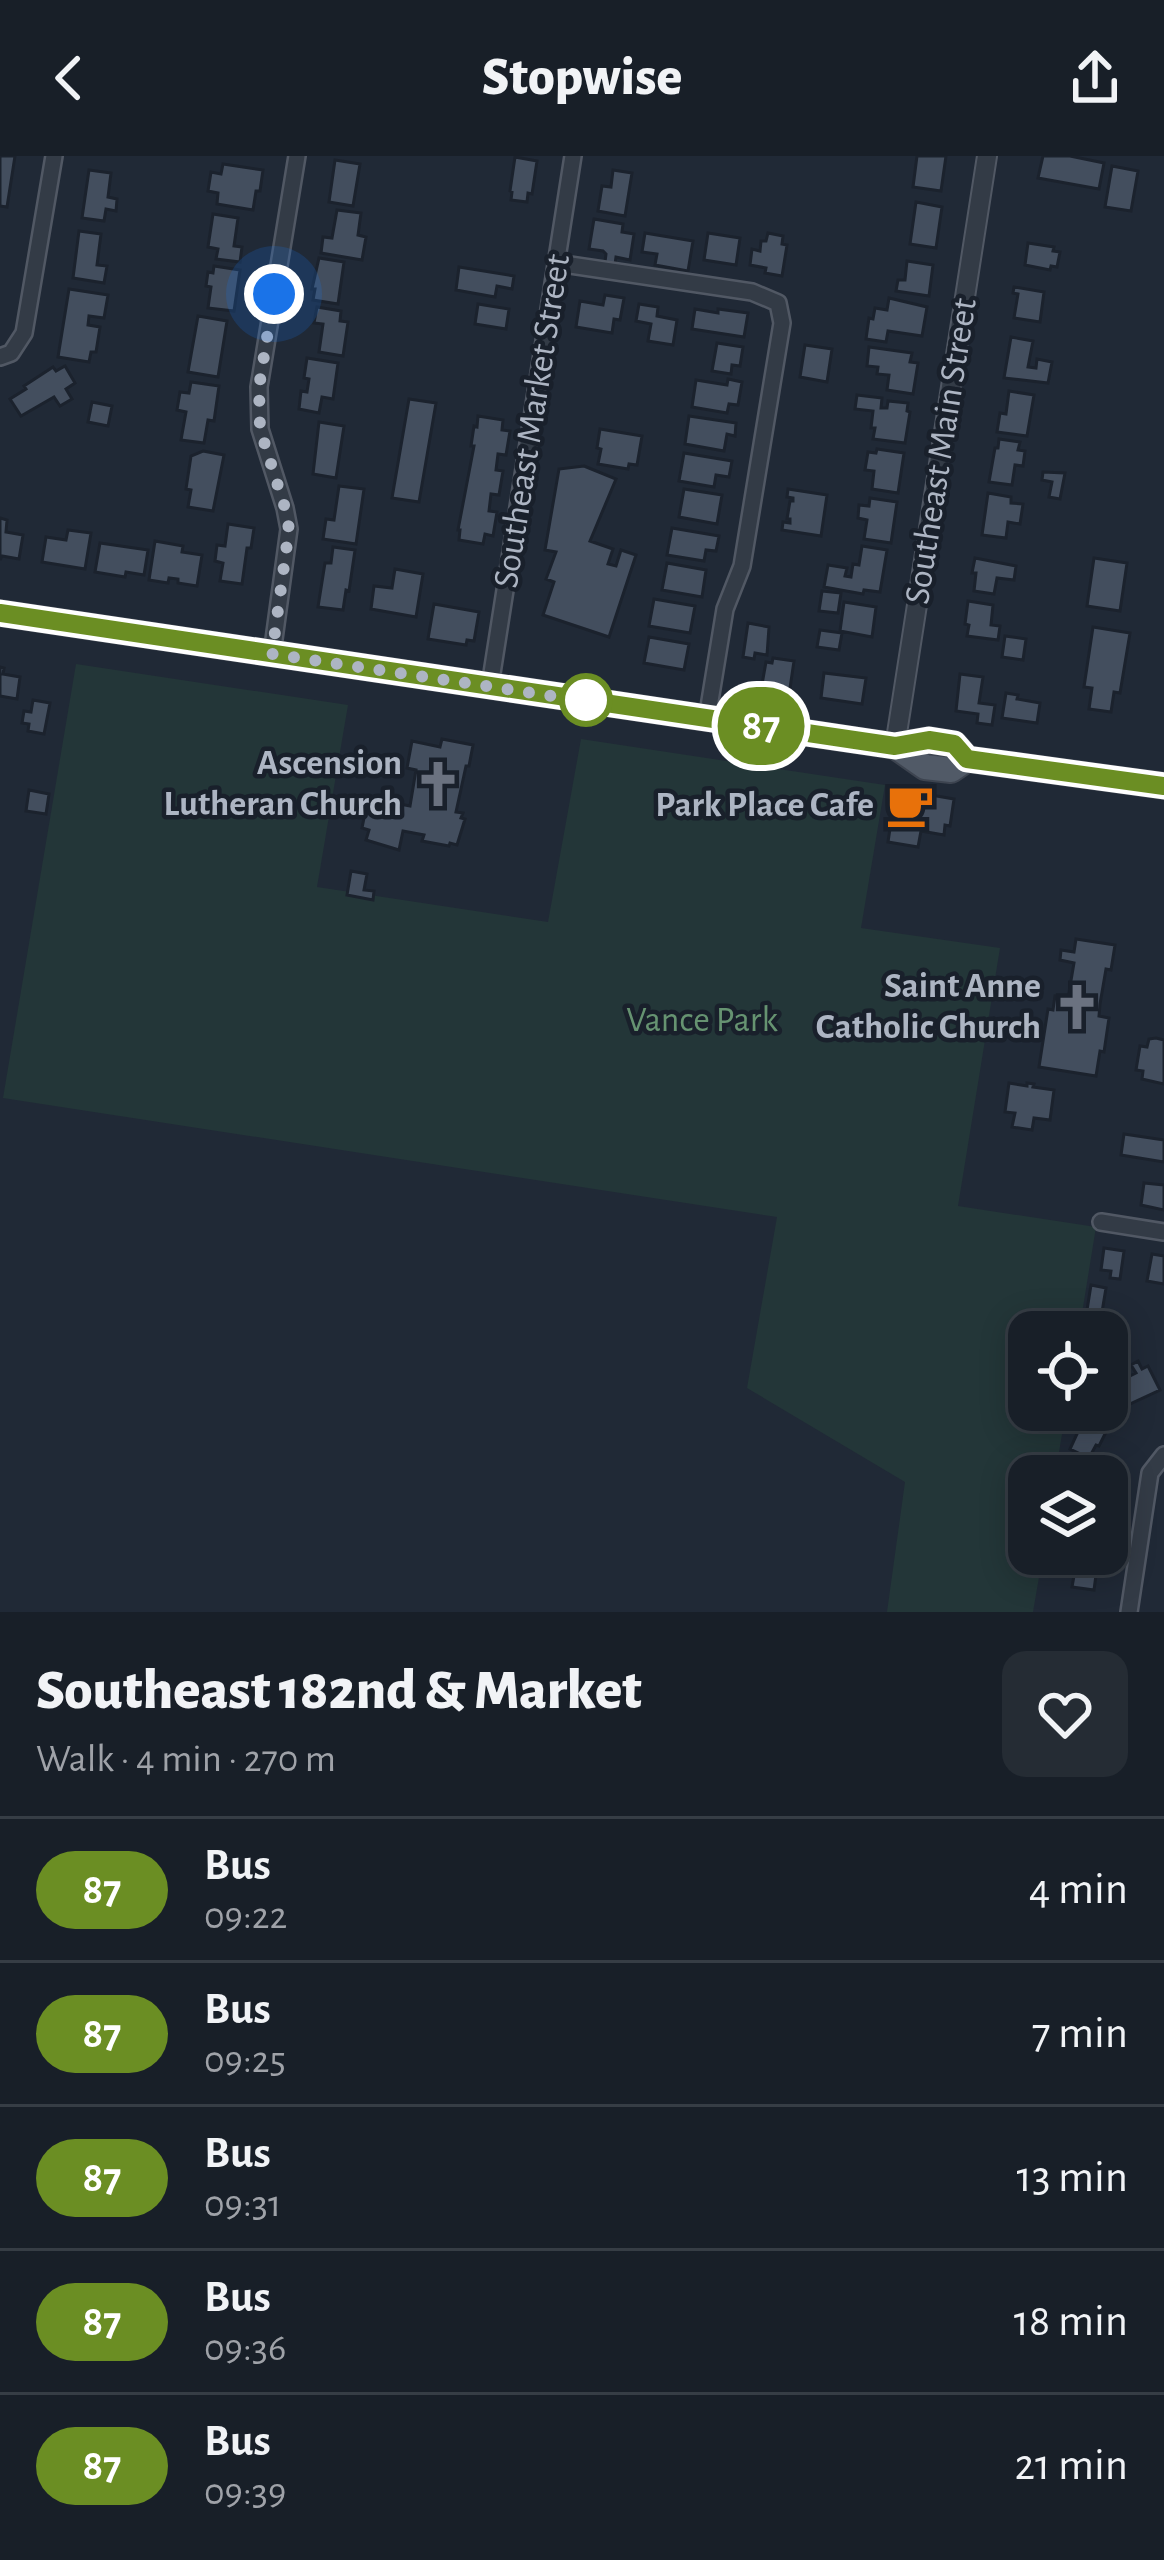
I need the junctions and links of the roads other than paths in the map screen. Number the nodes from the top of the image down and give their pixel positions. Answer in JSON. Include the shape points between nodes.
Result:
{"nodes":[{"id":1,"x":54,"y":156,"type":"edge"},
{"id":2,"x":297,"y":156,"type":"edge"},
{"id":3,"x":573,"y":156,"type":"edge"},
{"id":4,"x":987,"y":156,"type":"edge"},
{"id":5,"x":557,"y":263,"type":"junction"},
{"id":6,"x":0,"y":357,"type":"edge"},
{"id":7,"x":0,"y":613,"type":"edge"},
{"id":8,"x":272,"y":654,"type":"junction"},
{"id":9,"x":490,"y":686,"type":"junction"},
{"id":10,"x":707,"y":718,"type":"junction"},
{"id":11,"x":895,"y":746,"type":"junction"},
{"id":12,"x":1164,"y":786,"type":"edge"},
{"id":13,"x":1101,"y":1222,"type":"dead end"},
{"id":14,"x":1164,"y":1232,"type":"edge"},
{"id":15,"x":1164,"y":1456,"type":"edge"},
{"id":16,"x":1130,"y":1612,"type":"edge"}],
"edges":[{"from":1,"to":6,"type":"street","via":[[24,333]]},
{"from":2,"to":8,"type":"street","via":[[259,387],[260,429],[289,529]]},
{"from":3,"to":5,"type":"street","name":"Southeast Market Street"},
{"from":4,"to":11,"type":"street","name":"Southeast Main Street"},
{"from":5,"to":9,"type":"street","name":"Southeast Market Street"},
{"from":5,"to":10,"type":"street","via":[[752,292],[778,303],[782,323],[746,544],[725,609]]},
{"from":7,"to":8,"type":"main road"},
{"from":8,"to":9,"type":"main road"},
{"from":9,"to":10,"type":"main road"},
{"from":10,"to":11,"type":"main road"},
{"from":11,"to":12,"type":"main road","via":[[925,767],[951,770],[967,759]]},
{"from":13,"to":14,"type":"street"},
{"from":15,"to":16,"type":"street","via":[[1150,1473]]}]}
